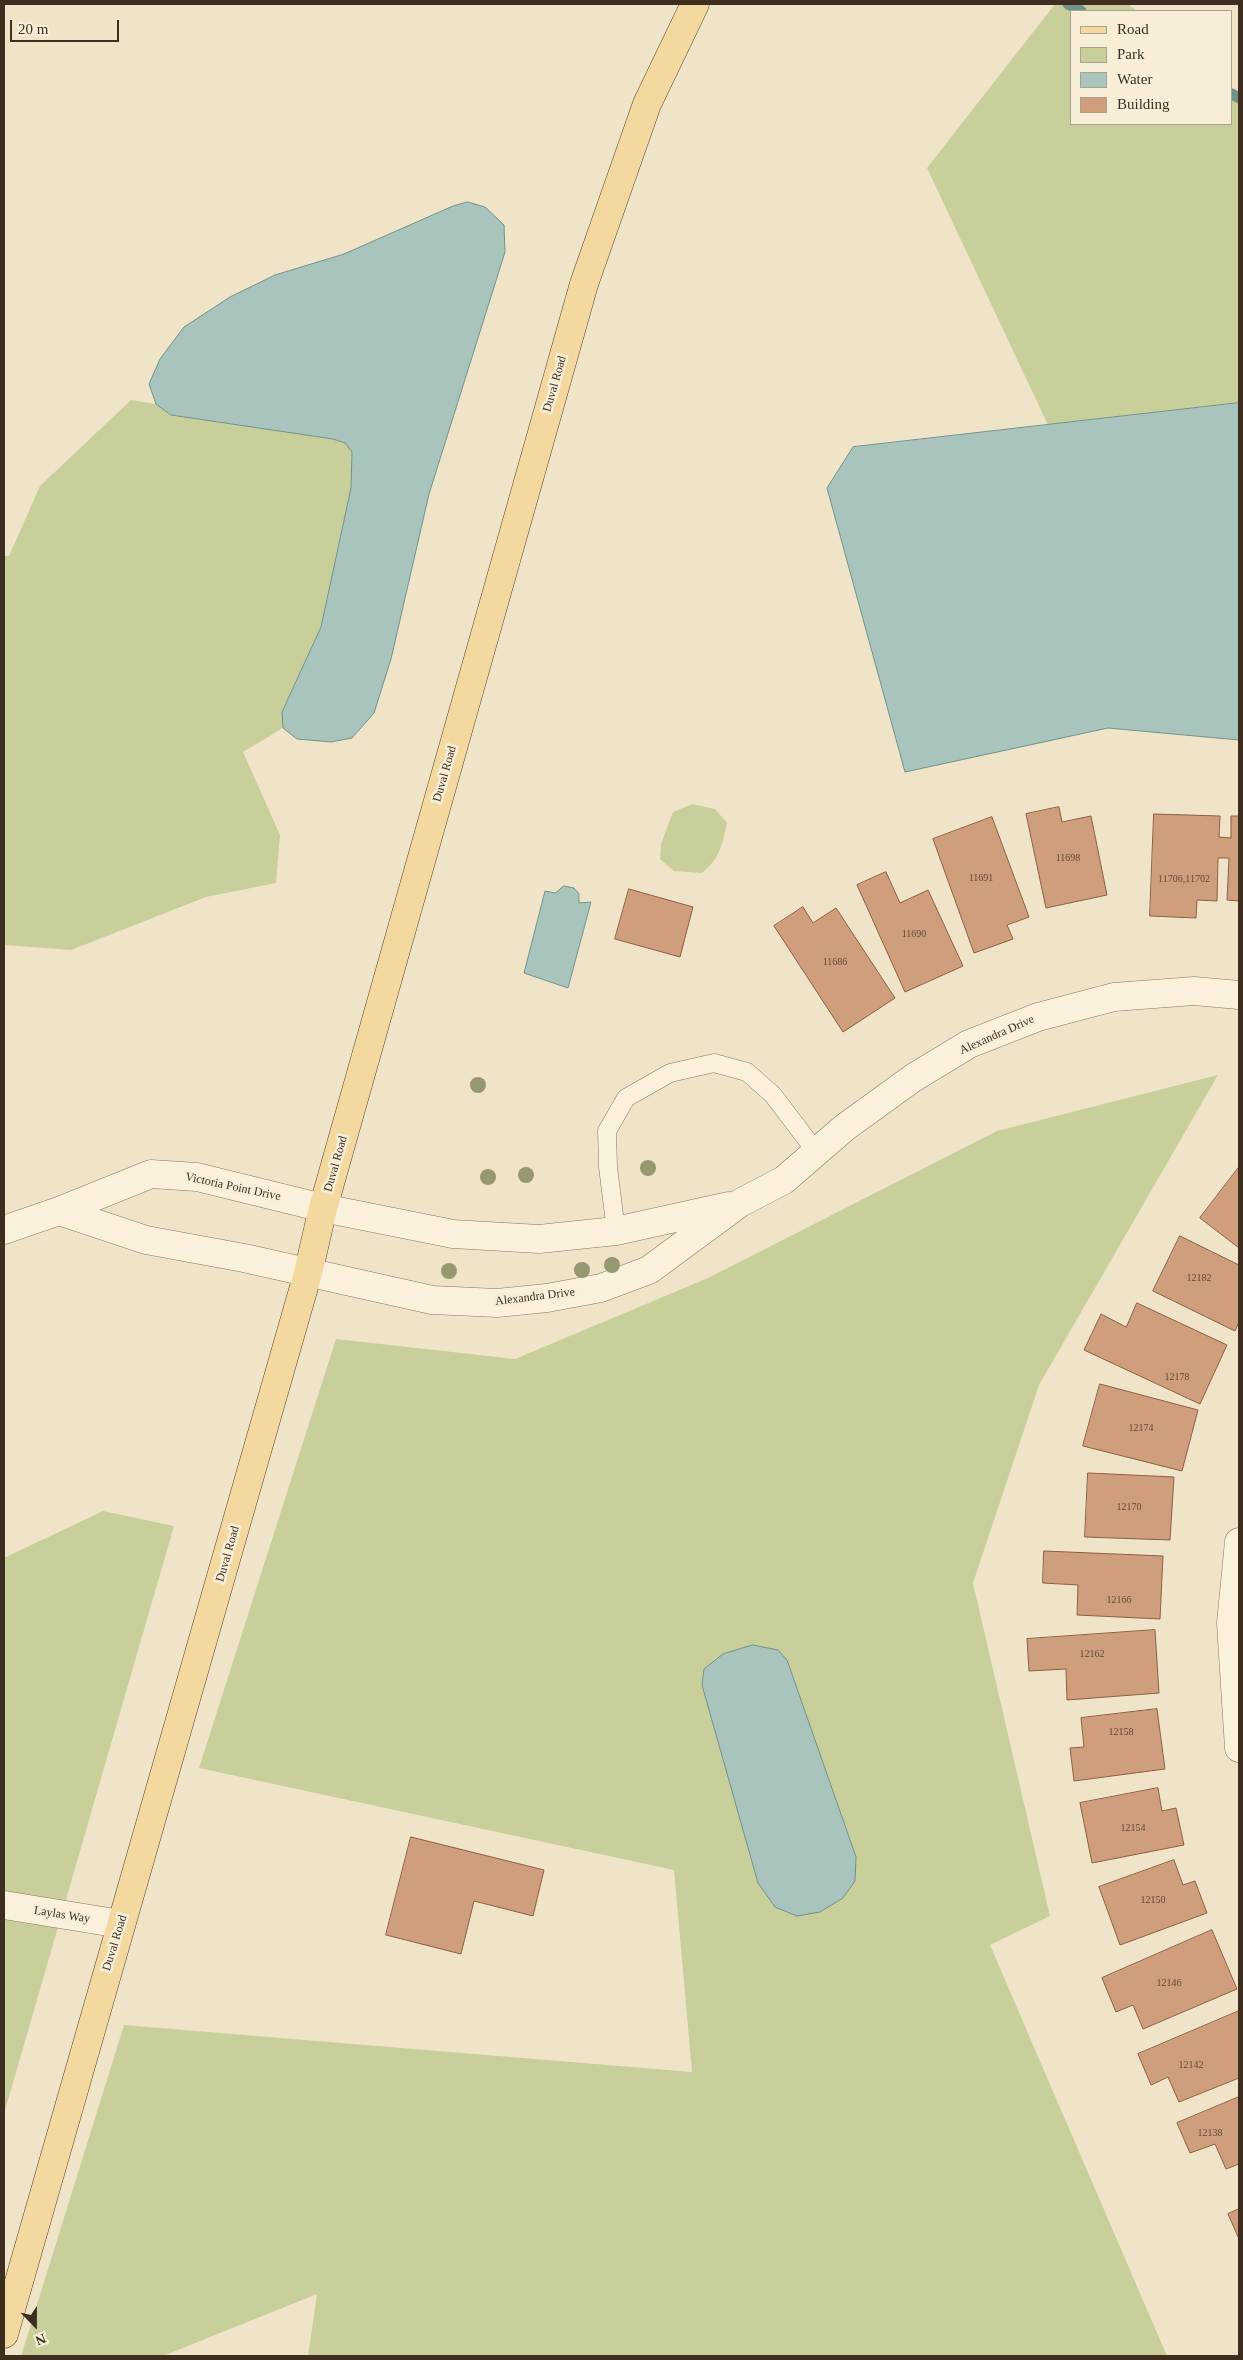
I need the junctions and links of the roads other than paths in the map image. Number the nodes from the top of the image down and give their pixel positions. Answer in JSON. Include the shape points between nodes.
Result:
{"nodes":[{"id":1,"x":695,"y":4,"type":"edge"},
{"id":2,"x":1239,"y":995,"type":"edge"},
{"id":3,"x":817,"y":1153,"type":"junction"},
{"id":4,"x":740,"y":1203,"type":"junction"},
{"id":5,"x":323,"y":1208,"type":"junction"},
{"id":6,"x":58,"y":1211,"type":"junction"},
{"id":7,"x":4,"y":1230,"type":"edge"},
{"id":8,"x":616,"y":1231,"type":"junction"},
{"id":9,"x":308,"y":1273,"type":"junction"},
{"id":10,"x":1239,"y":1542,"type":"edge"},
{"id":11,"x":1239,"y":1748,"type":"edge"},
{"id":12,"x":4,"y":1905,"type":"edge"},
{"id":13,"x":121,"y":1924,"type":"junction"},
{"id":14,"x":4,"y":2334,"type":"edge"}],
"edges":[{"from":1,"to":5,"type":"main road","name":"Duval Road","via":[[647,104],[584,284]]},
{"from":2,"to":3,"type":"street","name":"Alexandra Drive","via":[[1194,991],[1114,997],[1038,1017],[969,1044],[913,1078],[844,1128]]},
{"from":3,"to":4,"type":"street","name":"Alexandra Drive","via":[[784,1180]]},
{"from":3,"to":8,"type":"lane","via":[[773,1095],[747,1072],[714,1063],[670,1073],[626,1098],[607,1132]]},
{"from":4,"to":8,"type":"street","name":"Alexandra Drive"},
{"from":4,"to":9,"type":"street","name":"Alexandra Drive","via":[[649,1270],[601,1288],[547,1298],[497,1303],[432,1300]]},
{"from":5,"to":6,"type":"street","name":"Victoria Point Drive","via":[[197,1177],[151,1174]]},
{"from":5,"to":8,"type":"street","name":"Alexandra Drive","via":[[453,1234],[540,1239]]},
{"from":5,"to":9,"type":"main road","name":"Duval Road"},
{"from":6,"to":7,"type":"street","name":"Victoria Point Drive"},
{"from":6,"to":9,"type":"street","via":[[146,1240]]},
{"from":9,"to":13,"type":"main road","name":"Duval Road"},
{"from":10,"to":11,"type":"street","via":[[1231,1623]]},
{"from":12,"to":13,"type":"street","name":"Laylas Way"},
{"from":13,"to":14,"type":"main road","name":"Duval Road"}]}
